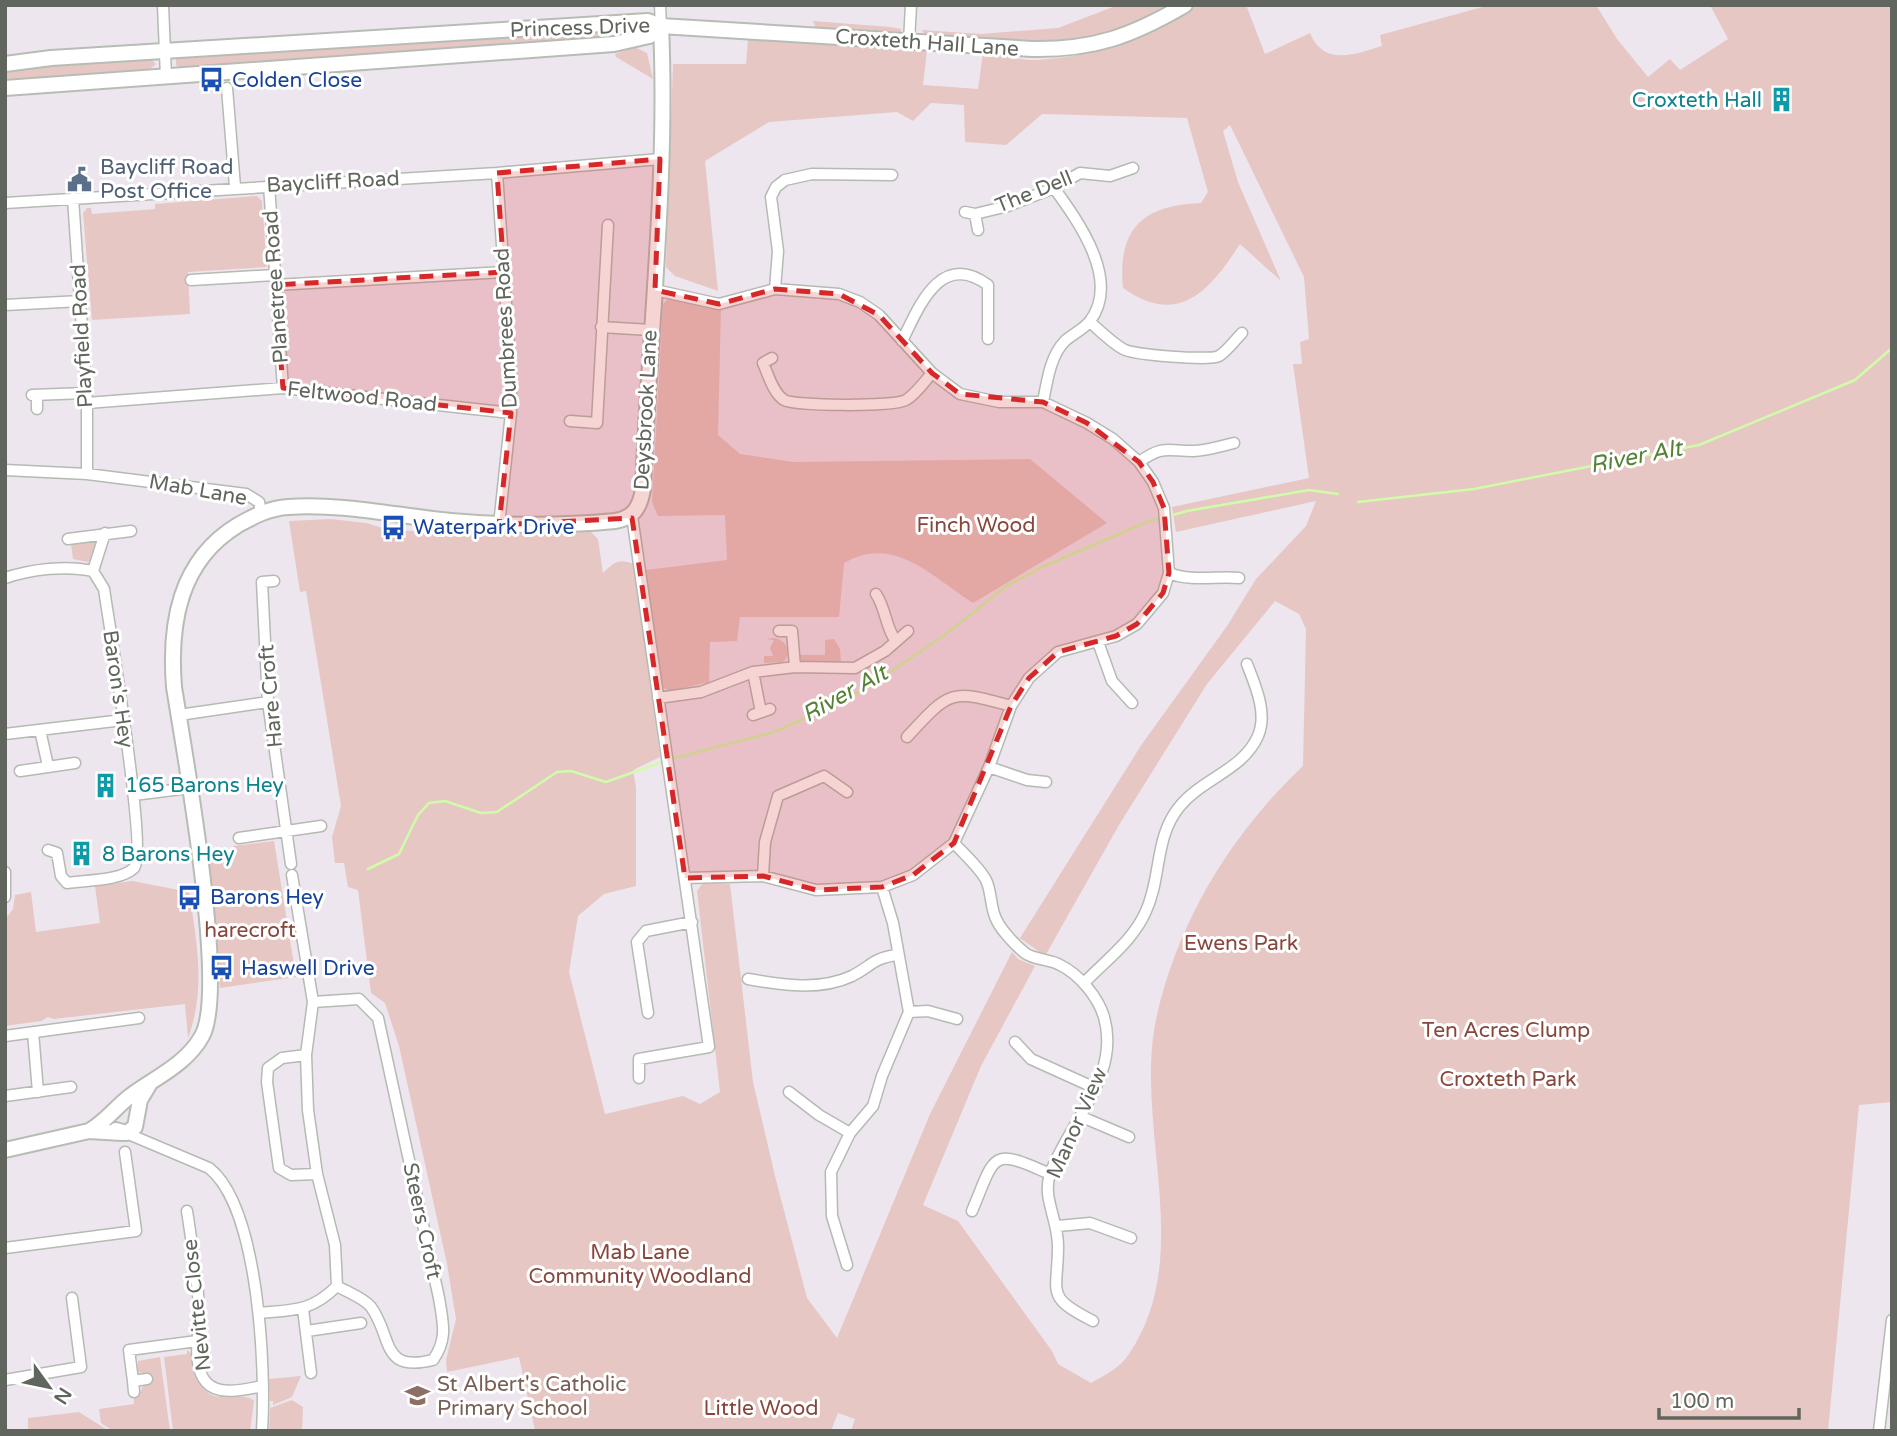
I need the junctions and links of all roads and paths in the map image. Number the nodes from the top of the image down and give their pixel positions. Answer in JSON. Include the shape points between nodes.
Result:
{"nodes":[{"id":1,"x":163,"y":5,"type":"edge"},
{"id":2,"x":660,"y":5,"type":"edge"},
{"id":3,"x":911,"y":5,"type":"edge"},
{"id":4,"x":1185,"y":5,"type":"edge"},
{"id":5,"x":614,"y":23,"type":"junction"},
{"id":6,"x":661,"y":26,"type":"junction"},
{"id":7,"x":909,"y":42,"type":"junction"},
{"id":8,"x":614,"y":44,"type":"junction"},
{"id":9,"x":165,"y":53,"type":"junction"},
{"id":10,"x":5,"y":64,"type":"edge"},
{"id":11,"x":166,"y":77,"type":"junction"},
{"id":12,"x":227,"y":88,"type":"dead end"},
{"id":13,"x":5,"y":89,"type":"edge"},
{"id":14,"x":660,"y":159,"type":"junction"},
{"id":15,"x":1133,"y":168,"type":"dead end"},
{"id":16,"x":497,"y":173,"type":"junction"},
{"id":17,"x":892,"y":175,"type":"dead end"},
{"id":18,"x":269,"y":185,"type":"junction"},
{"id":19,"x":235,"y":187,"type":"junction"},
{"id":20,"x":1054,"y":188,"type":"junction"},
{"id":21,"x":72,"y":198,"type":"junction"},
{"id":22,"x":5,"y":203,"type":"edge"},
{"id":23,"x":608,"y":225,"type":"dead end"},
{"id":24,"x":978,"y":230,"type":"dead end"},
{"id":25,"x":504,"y":271,"type":"junction"},
{"id":26,"x":191,"y":280,"type":"dead end"},
{"id":27,"x":275,"y":280,"type":"junction"},
{"id":28,"x":775,"y":289,"type":"junction"},
{"id":29,"x":655,"y":290,"type":"junction"},
{"id":30,"x":81,"y":301,"type":"junction"},
{"id":31,"x":5,"y":305,"type":"edge"},
{"id":32,"x":1090,"y":322,"type":"junction"},
{"id":33,"x":601,"y":327,"type":"junction"},
{"id":34,"x":650,"y":330,"type":"junction"},
{"id":35,"x":1242,"y":333,"type":"dead end"},
{"id":36,"x":988,"y":340,"type":"dead end"},
{"id":37,"x":902,"y":341,"type":"junction"},
{"id":38,"x":772,"y":358,"type":"dead end"},
{"id":39,"x":932,"y":373,"type":"junction"},
{"id":40,"x":283,"y":388,"type":"junction"},
{"id":41,"x":86,"y":398,"type":"junction"},
{"id":42,"x":1042,"y":402,"type":"junction"},
{"id":43,"x":37,"y":409,"type":"dead end"},
{"id":44,"x":511,"y":413,"type":"junction"},
{"id":45,"x":570,"y":421,"type":"dead end"},
{"id":46,"x":1234,"y":443,"type":"dead end"},
{"id":47,"x":1139,"y":462,"type":"junction"},
{"id":48,"x":5,"y":470,"type":"edge"},
{"id":49,"x":87,"y":474,"type":"junction"},
{"id":50,"x":261,"y":513,"type":"junction"},
{"id":51,"x":632,"y":516,"type":"junction"},
{"id":52,"x":499,"y":525,"type":"junction"},
{"id":53,"x":131,"y":531,"type":"dead end"},
{"id":54,"x":105,"y":533,"type":"junction"},
{"id":55,"x":68,"y":539,"type":"dead end"},
{"id":56,"x":93,"y":570,"type":"junction"},
{"id":57,"x":1169,"y":573,"type":"junction"},
{"id":58,"x":5,"y":578,"type":"edge"},
{"id":59,"x":1239,"y":578,"type":"dead end"},
{"id":60,"x":274,"y":581,"type":"dead end"},
{"id":61,"x":876,"y":595,"type":"dead end"},
{"id":62,"x":779,"y":631,"type":"dead end"},
{"id":63,"x":908,"y":632,"type":"dead end"},
{"id":64,"x":895,"y":640,"type":"junction"},
{"id":65,"x":1098,"y":642,"type":"junction"},
{"id":66,"x":1247,"y":664,"type":"dead end"},
{"id":67,"x":795,"y":667,"type":"junction"},
{"id":68,"x":753,"y":672,"type":"junction"},
{"id":69,"x":658,"y":698,"type":"junction"},
{"id":70,"x":268,"y":702,"type":"junction"},
{"id":71,"x":1132,"y":703,"type":"dead end"},
{"id":72,"x":1011,"y":706,"type":"junction"},
{"id":73,"x":761,"y":712,"type":"dead end"},
{"id":74,"x":179,"y":715,"type":"junction"},
{"id":75,"x":122,"y":720,"type":"junction"},
{"id":76,"x":40,"y":730,"type":"junction"},
{"id":77,"x":5,"y":734,"type":"edge"},
{"id":78,"x":907,"y":737,"type":"dead end"},
{"id":79,"x":75,"y":763,"type":"dead end"},
{"id":80,"x":48,"y":766,"type":"junction"},
{"id":81,"x":989,"y":767,"type":"junction"},
{"id":82,"x":20,"y":771,"type":"dead end"},
{"id":83,"x":1046,"y":782,"type":"dead end"},
{"id":84,"x":189,"y":788,"type":"junction"},
{"id":85,"x":848,"y":792,"type":"dead end"},
{"id":86,"x":134,"y":795,"type":"junction"},
{"id":87,"x":321,"y":826,"type":"dead end"},
{"id":88,"x":286,"y":832,"type":"junction"},
{"id":89,"x":239,"y":838,"type":"dead end"},
{"id":90,"x":954,"y":844,"type":"junction"},
{"id":91,"x":48,"y":850,"type":"dead end"},
{"id":92,"x":291,"y":864,"type":"dead end"},
{"id":93,"x":5,"y":872,"type":"edge"},
{"id":94,"x":292,"y":875,"type":"dead end"},
{"id":95,"x":763,"y":877,"type":"junction"},
{"id":96,"x":685,"y":878,"type":"junction"},
{"id":97,"x":882,"y":887,"type":"junction"},
{"id":98,"x":5,"y":897,"type":"edge"},
{"id":99,"x":692,"y":922,"type":"junction"},
{"id":100,"x":896,"y":954,"type":"junction"},
{"id":101,"x":748,"y":979,"type":"dead end"},
{"id":102,"x":1084,"y":983,"type":"junction"},
{"id":103,"x":313,"y":1002,"type":"junction"},
{"id":104,"x":909,"y":1012,"type":"junction"},
{"id":105,"x":648,"y":1013,"type":"dead end"},
{"id":106,"x":139,"y":1018,"type":"dead end"},
{"id":107,"x":957,"y":1019,"type":"dead end"},
{"id":108,"x":33,"y":1032,"type":"junction"},
{"id":109,"x":5,"y":1036,"type":"edge"},
{"id":110,"x":1015,"y":1042,"type":"dead end"},
{"id":111,"x":306,"y":1055,"type":"junction"},
{"id":112,"x":639,"y":1078,"type":"dead end"},
{"id":113,"x":150,"y":1084,"type":"junction"},
{"id":114,"x":71,"y":1087,"type":"dead end"},
{"id":115,"x":1095,"y":1088,"type":"junction"},
{"id":116,"x":38,"y":1092,"type":"junction"},
{"id":117,"x":789,"y":1092,"type":"dead end"},
{"id":118,"x":5,"y":1096,"type":"edge"},
{"id":119,"x":116,"y":1112,"type":"junction"},
{"id":120,"x":1082,"y":1117,"type":"junction"},
{"id":121,"x":136,"y":1119,"type":"junction"},
{"id":122,"x":89,"y":1131,"type":"junction"},
{"id":123,"x":124,"y":1133,"type":"junction"},
{"id":124,"x":850,"y":1133,"type":"junction"},
{"id":125,"x":1129,"y":1137,"type":"dead end"},
{"id":126,"x":153,"y":1144,"type":"junction"},
{"id":127,"x":5,"y":1150,"type":"edge"},
{"id":128,"x":125,"y":1152,"type":"dead end"},
{"id":129,"x":317,"y":1174,"type":"junction"},
{"id":130,"x":1050,"y":1174,"type":"junction"},
{"id":131,"x":187,"y":1210,"type":"dead end"},
{"id":132,"x":972,"y":1211,"type":"dead end"},
{"id":133,"x":1058,"y":1226,"type":"junction"},
{"id":134,"x":1131,"y":1238,"type":"dead end"},
{"id":135,"x":5,"y":1248,"type":"edge"},
{"id":136,"x":847,"y":1265,"type":"dead end"},
{"id":137,"x":337,"y":1286,"type":"junction"},
{"id":138,"x":72,"y":1298,"type":"dead end"},
{"id":139,"x":303,"y":1309,"type":"junction"},
{"id":140,"x":258,"y":1313,"type":"junction"},
{"id":141,"x":1892,"y":1320,"type":"edge"},
{"id":142,"x":1093,"y":1321,"type":"dead end"},
{"id":143,"x":361,"y":1324,"type":"dead end"},
{"id":144,"x":307,"y":1331,"type":"junction"},
{"id":145,"x":197,"y":1341,"type":"junction"},
{"id":146,"x":311,"y":1373,"type":"dead end"},
{"id":147,"x":147,"y":1379,"type":"dead end"},
{"id":148,"x":5,"y":1380,"type":"edge"},
{"id":149,"x":263,"y":1386,"type":"junction"},
{"id":150,"x":262,"y":1431,"type":"edge"},
{"id":151,"x":1879,"y":1431,"type":"edge"}],
"edges":[{"from":1,"to":9,"type":"street"},
{"from":2,"to":6,"type":"street","name":"Deysbrook Lane"},
{"from":3,"to":7,"type":"street"},
{"from":4,"to":7,"type":"street","name":"Croxteth Hall Lane","via":[[1118,40],[1073,49]]},
{"from":5,"to":6,"type":"street","name":"Princess Drive"},
{"from":5,"to":8,"type":"street","via":[[621,34]]},
{"from":5,"to":9,"type":"street","name":"Princess Drive"},
{"from":6,"to":7,"type":"street","name":"Croxteth Hall Lane"},
{"from":6,"to":8,"type":"street","name":"Princess Drive","via":[[649,36]]},
{"from":6,"to":14,"type":"street","name":"Deysbrook Lane"},
{"from":8,"to":11,"type":"street","name":"Princess Drive"},
{"from":9,"to":10,"type":"street","name":"Princess Drive"},
{"from":9,"to":11,"type":"street"},
{"from":11,"to":13,"type":"street","name":"Princess Drive"},
{"from":12,"to":19,"type":"street"},
{"from":14,"to":16,"type":"street","name":"Baycliff Road"},
{"from":14,"to":29,"type":"street","name":"Deysbrook Lane"},
{"from":15,"to":20,"type":"street","name":"The Dell","via":[[1110,176],[1080,173]]},
{"from":16,"to":18,"type":"street","name":"Baycliff Road"},
{"from":16,"to":25,"type":"street","name":"Dumbrees Road"},
{"from":17,"to":28,"type":"street","via":[[812,174],[785,180],[776,187],[771,197],[778,251]]},
{"from":18,"to":19,"type":"street","name":"Baycliff Road"},
{"from":18,"to":27,"type":"street","name":"Planetree Road"},
{"from":19,"to":21,"type":"street","name":"Baycliff Road"},
{"from":20,"to":24,"type":"street","name":"The Dell","via":[[1008,206],[970,213]]},
{"from":20,"to":32,"type":"street","via":[[1082,226],[1095,255],[1101,291]]},
{"from":21,"to":22,"type":"street","name":"Baycliff Road"},
{"from":21,"to":30,"type":"street","name":"Playfield Road"},
{"from":23,"to":33,"type":"street"},
{"from":25,"to":27,"type":"street"},
{"from":25,"to":44,"type":"street","name":"Dumbrees Road"},
{"from":26,"to":27,"type":"street"},
{"from":27,"to":40,"type":"street","name":"Planetree Road"},
{"from":28,"to":29,"type":"street","via":[[719,304]]},
{"from":28,"to":37,"type":"street","via":[[839,294],[860,302]]},
{"from":29,"to":34,"type":"street","name":"Deysbrook Lane"},
{"from":30,"to":31,"type":"street"},
{"from":30,"to":41,"type":"street","name":"Playfield Road"},
{"from":32,"to":35,"type":"street","via":[[1125,351],[1143,356],[1170,354],[1200,360],[1218,356]]},
{"from":32,"to":42,"type":"street","via":[[1062,344]]},
{"from":33,"to":34,"type":"street"},
{"from":33,"to":45,"type":"street","via":[[597,423]]},
{"from":34,"to":51,"type":"street","name":"Deysbrook Lane","via":[[643,489]]},
{"from":36,"to":37,"type":"street","via":[[988,285],[978,277],[959,275],[936,282]]},
{"from":37,"to":39,"type":"street"},
{"from":38,"to":39,"type":"street","via":[[763,363],[778,395],[793,404],[886,406],[906,400]]},
{"from":39,"to":42,"type":"street","via":[[960,394],[999,402]]},
{"from":40,"to":41,"type":"street","name":"Feltwood Road"},
{"from":40,"to":44,"type":"street","name":"Feltwood Road"},
{"from":41,"to":43,"type":"street","name":"Feltwood Road","via":[[34,395]]},
{"from":41,"to":49,"type":"street","name":"Playfield Road"},
{"from":42,"to":47,"type":"street","via":[[1104,433]]},
{"from":44,"to":52,"type":"street","name":"Dumbrees Road"},
{"from":46,"to":47,"type":"street","via":[[1194,451],[1172,447],[1154,451]]},
{"from":47,"to":57,"type":"street","via":[[1164,511]]},
{"from":48,"to":49,"type":"street","name":"Mab Lane"},
{"from":49,"to":50,"type":"street","name":"Mab Lane","via":[[246,494],[256,499]]},
{"from":50,"to":52,"type":"street","name":"Mab Lane","via":[[322,507]]},
{"from":50,"to":74,"type":"street","via":[[217,541],[185,584],[172,646]]},
{"from":51,"to":52,"type":"street","name":"Mab Lane","via":[[604,522]]},
{"from":51,"to":69,"type":"street","name":"Deysbrook Lane"},
{"from":53,"to":54,"type":"street"},
{"from":54,"to":55,"type":"street"},
{"from":54,"to":56,"type":"street"},
{"from":56,"to":58,"type":"street","via":[[54,569]]},
{"from":56,"to":75,"type":"street","name":"Baron's Hey","via":[[104,589]]},
{"from":57,"to":59,"type":"street","via":[[1188,580]]},
{"from":57,"to":65,"type":"street","via":[[1163,593],[1150,611],[1127,630]]},
{"from":60,"to":70,"type":"street","name":"Hare Croft","via":[[262,582]]},
{"from":61,"to":64,"type":"street"},
{"from":62,"to":67,"type":"street","via":[[792,631]]},
{"from":63,"to":64,"type":"street"},
{"from":64,"to":67,"type":"street","via":[[855,668]]},
{"from":65,"to":71,"type":"street","via":[[1112,681]]},
{"from":65,"to":72,"type":"street","via":[[1058,652],[1029,678]]},
{"from":66,"to":102,"type":"street","via":[[1260,698],[1259,734],[1245,755],[1202,784],[1180,806],[1162,834],[1147,910],[1126,943]]},
{"from":67,"to":68,"type":"street"},
{"from":68,"to":69,"type":"street","via":[[701,692]]},
{"from":68,"to":73,"type":"street"},
{"from":69,"to":96,"type":"street","name":"Deysbrook Lane"},
{"from":70,"to":74,"type":"street"},
{"from":70,"to":88,"type":"street","name":"Hare Croft"},
{"from":72,"to":78,"type":"street","via":[[966,693],[948,698]]},
{"from":72,"to":81,"type":"street"},
{"from":74,"to":84,"type":"street"},
{"from":75,"to":76,"type":"street"},
{"from":75,"to":86,"type":"street","name":"Baron's Hey"},
{"from":76,"to":77,"type":"street"},
{"from":76,"to":80,"type":"street"},
{"from":79,"to":80,"type":"street"},
{"from":80,"to":82,"type":"street"},
{"from":81,"to":83,"type":"street"},
{"from":81,"to":90,"type":"street"},
{"from":84,"to":86,"type":"street"},
{"from":84,"to":113,"type":"street","via":[[212,995],[206,1026],[196,1046]]},
{"from":85,"to":95,"type":"street","via":[[824,776],[778,796],[765,842]]},
{"from":86,"to":91,"type":"street","name":"Baron's Hey","via":[[139,856],[136,866],[125,874],[68,883],[61,876],[57,853]]},
{"from":87,"to":88,"type":"street"},
{"from":88,"to":89,"type":"street"},
{"from":88,"to":92,"type":"street","name":"Hare Croft"},
{"from":90,"to":97,"type":"street","via":[[913,875]]},
{"from":90,"to":102,"type":"street","name":"Manor View","via":[[985,879],[997,921],[1010,937],[1026,954],[1060,965]]},
{"from":93,"to":98,"type":"street"},
{"from":94,"to":103,"type":"street"},
{"from":95,"to":96,"type":"street"},
{"from":95,"to":97,"type":"street","via":[[816,890]]},
{"from":96,"to":99,"type":"street","name":"Deysbrook Lane"},
{"from":97,"to":100,"type":"street"},
{"from":99,"to":105,"type":"street","via":[[646,931],[637,942]]},
{"from":99,"to":112,"type":"street","name":"Deysbrook Lane","via":[[709,1047],[639,1059]]},
{"from":100,"to":101,"type":"street","via":[[876,958],[855,975],[827,986]]},
{"from":100,"to":104,"type":"street"},
{"from":102,"to":115,"type":"street","name":"Manor View","via":[[1104,1016],[1108,1052]]},
{"from":103,"to":111,"type":"street"},
{"from":103,"to":137,"type":"street","name":"Steers Croft","via":[[359,999],[378,1018],[445,1334],[433,1360],[414,1365],[400,1361],[388,1350],[369,1304]]},
{"from":104,"to":107,"type":"street","via":[[928,1011]]},
{"from":104,"to":124,"type":"street","via":[[873,1106]]},
{"from":106,"to":108,"type":"street"},
{"from":108,"to":109,"type":"street"},
{"from":108,"to":116,"type":"street"},
{"from":110,"to":115,"type":"street","via":[[1031,1059]]},
{"from":111,"to":129,"type":"street"},
{"from":111,"to":129,"type":"street","via":[[282,1058],[268,1068],[267,1082],[279,1168],[291,1175]]},
{"from":113,"to":119,"type":"street"},
{"from":113,"to":121,"type":"street"},
{"from":114,"to":116,"type":"street"},
{"from":115,"to":120,"type":"street","name":"Manor View"},
{"from":116,"to":118,"type":"street"},
{"from":117,"to":124,"type":"street"},
{"from":119,"to":121,"type":"street","via":[[129,1110]]},
{"from":119,"to":122,"type":"street"},
{"from":119,"to":123,"type":"street","via":[[113,1126]]},
{"from":120,"to":125,"type":"street"},
{"from":120,"to":130,"type":"street","name":"Manor View"},
{"from":121,"to":123,"type":"street","via":[[135,1127]]},
{"from":121,"to":126,"type":"street"},
{"from":122,"to":123,"type":"street"},
{"from":122,"to":127,"type":"street"},
{"from":123,"to":126,"type":"street"},
{"from":124,"to":136,"type":"street","via":[[831,1172],[832,1216]]},
{"from":126,"to":140,"type":"street","via":[[209,1168],[222,1181],[246,1237]]},
{"from":128,"to":135,"type":"street","via":[[136,1231]]},
{"from":129,"to":137,"type":"street","via":[[335,1245]]},
{"from":130,"to":132,"type":"street","via":[[1011,1157],[1001,1158],[990,1168]]},
{"from":130,"to":133,"type":"street","name":"Manor View","via":[[1047,1196]]},
{"from":131,"to":145,"type":"street","name":"Nevitte Close","via":[[200,1311]]},
{"from":133,"to":134,"type":"street","via":[[1090,1223]]},
{"from":133,"to":142,"type":"street","name":"Manor View","via":[[1053,1287],[1065,1307]]},
{"from":137,"to":139,"type":"street","via":[[322,1302]]},
{"from":138,"to":148,"type":"street","via":[[81,1367]]},
{"from":139,"to":140,"type":"street"},
{"from":139,"to":144,"type":"street"},
{"from":140,"to":149,"type":"street"},
{"from":141,"to":151,"type":"street"},
{"from":143,"to":144,"type":"street"},
{"from":144,"to":146,"type":"street"},
{"from":145,"to":147,"type":"street","via":[[129,1350],[134,1386]]},
{"from":145,"to":149,"type":"street","name":"Nevitte Close","via":[[200,1371],[212,1387],[227,1391]]},
{"from":149,"to":150,"type":"street"}]}
